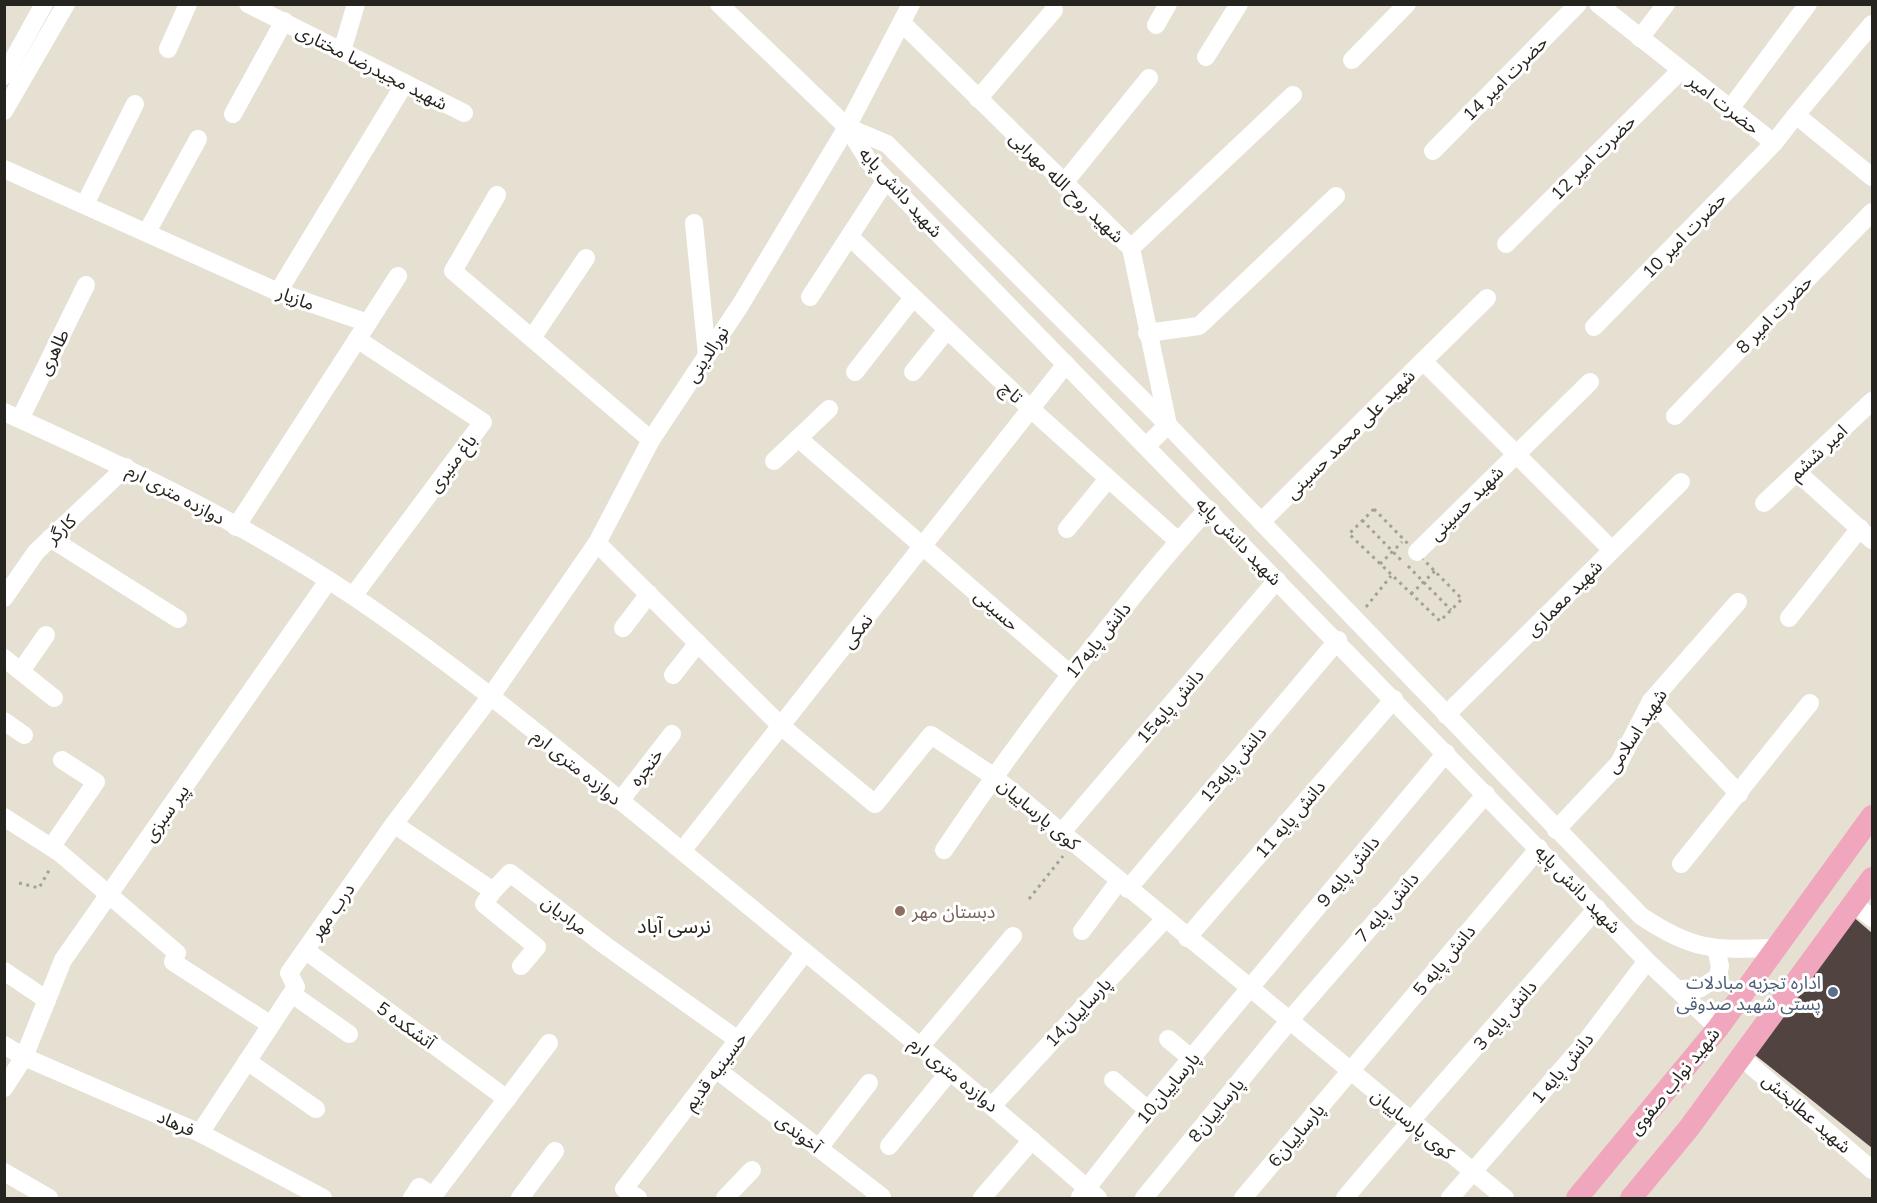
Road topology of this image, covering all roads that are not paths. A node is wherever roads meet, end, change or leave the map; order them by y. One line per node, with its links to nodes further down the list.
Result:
1 (44, 4): 26 (street)
2 (66, 4): 33 (street)
3 (188, 4): 21 (street)
4 (248, 4): 16 (street, شهید مجیدرضا مختاری)
5 (356, 4): 22 (street)
6 (719, 4): 37 (street)
7 (911, 4): 17 (street, نورالدینی)
8 (1168, 4): 19 (street)
9 (1239, 4): 23 (street)
10 (1407, 4): 24 (street)
11 (1578, 4): 40 (street, حضرت امیر 14)
12 (1598, 4): 20 (street, حضرت امیر)
13 (1666, 4): 20 (street)
14 (1808, 4): 32 (street)
15 (1054, 10): 30 (street)
16 (284, 21): 22 (street, شهید مجیدرضا مختاری); 35 (street)
17 (902, 23): 30 (street, شهید روح الله مهرابی); 37 (street, نورالدینی)
18 (1872, 24): 36 (street, حضرت امیر)
19 (1156, 25)
20 (1640, 38): 25 (street, حضرت امیر)
21 (168, 49)
22 (342, 51): 28 (street, شهید مجیدرضا مختاری)
23 (1206, 57)
24 (1352, 60)
25 (1681, 70): 32 (street, حضرت امیر); 52 (street, حضرت امیر 12)
26 (4, 76)
27 (1149, 78): 44 (street)
28 (405, 83): 34 (street, شهید مجیدرضا مختاری); 57 (street)
29 (1293, 95): 53 (street)
30 (978, 99): 44 (street, شهید روح الله مهرابی)
31 (135, 104): 47 (street)
32 (1730, 109): 39 (street, حضرت امیر)
33 (4, 111)
34 (464, 113)
35 (233, 114)
36 (1796, 116): 39 (street, حضرت امیر); 42 (street)
37 (847, 127): 43 (street, شهید دانش پایه); 67 (street, نورالدینی); 78 (street, شهید دانش پایه)
38 (198, 139): 50 (street)
39 (1774, 143): 62 (street, حضرت امیر 10)
40 (1433, 151)
41 (4, 169): 47 (street, مازیار)
42 (1872, 177)
43 (886, 180): 51 (street); 69 (street, شهید دانش پایه)
44 (1064, 183): 53 (street, شهید روح الله مهرابی)
45 (497, 195): 65 (street)
46 (1336, 196): 64 (street)
47 (85, 204): 50 (street, مازیار)
48 (1872, 212): 77 (street, حضرت امیر 8)
49 (694, 223): 67 (street)
50 (147, 232): 57 (street, مازیار)
51 (851, 238): 58 (street); 60 (street, تاچ)
52 (1506, 244)
53 (1131, 248): 64 (street, شهید روح الله مهرابی)
54 (586, 258): 65 (street)
55 (398, 276): 61 (street)
56 (86, 285): 76 (street, طاهری)
57 (278, 292): 61 (street, مازیار)
58 (810, 297)
59 (1487, 298): 68 (street)
60 (912, 299): 63 (street, تاچ); 70 (street)
61 (368, 323): 66 (street)
62 (1594, 327)
63 (946, 331): 71 (street); 75 (street, تاچ)
64 (1147, 333): 78 (street, شهید روح الله مهرابی)
65 (532, 338): 80 (street)
66 (357, 339): 91 (street); 104 (street, باغ منیری)
67 (707, 355): 80 (street, نورالدینی)
68 (1423, 361): 82 (street, شهید علی محمد حسینی); 90 (street, شهید علی محمد حسینی)
69 (1066, 364): 75 (street, نمکی); 81 (street, شهید دانش پایه)
70 (855, 372)
71 (913, 372)
72 (1590, 382): 82 (street, شهید حسینی)
73 (1872, 401): 85 (street, امیر ششم)
74 (829, 409): 79 (street)
75 (1032, 410): 86 (street, تاچ); 97 (street, نمکی)
76 (12, 415): 84 (street, دوازده متری ارم)
77 (1675, 416)
78 (1167, 425): 81 (street); 90 (street, شهید دانش پایه)
79 (798, 438): 83 (street); 97 (street, حسینی)
80 (651, 440): 96 (street, نورالدینی)
81 (1146, 446): 89 (street, شهید دانش پایه)
82 (1516, 454): 98 (street, شهید حسینی); 99 (street, شهید علی محمد حسینی)
83 (774, 461)
84 (126, 466): 91 (street, دوازده متری ارم); 94 (street, کارگر)
85 (1797, 472): 88 (street, امیر ششم); 93 (street)
86 (1108, 479): 92 (street); 95 (street, تاچ)
87 (1682, 482): 99 (street, شهید معماری)
88 (1764, 502)
89 (1208, 509): 95 (street, دانش پایه17); 101 (street, شهید دانش پایه)
90 (1261, 522): 122 (street, شهید دانش پایه)
91 (236, 527): 102 (street, دوازده متری ارم)
92 (1067, 529)
93 (1866, 534): 107 (street)
94 (50, 538): 100 (street, کارگر); 108 (street)
95 (1178, 541): 115 (street, دانش پایه17)
96 (597, 543): 103 (street, کوی پارساییان); 117 (street, نورالدینی)
97 (924, 546): 115 (street, حسینی); 124 (street, نمکی)
98 (1411, 546)
99 (1612, 550): 122 (street, شهید معماری)
100 (11, 573): 105 (street, کارگر)
101 (1277, 580): 111 (street, شهید دانش پایه); 137 (street, دانش پایه15)
102 (328, 581): 104 (street, دوازده متری ارم); 146 (street, پیر سبزی)
103 (649, 594): 109 (street); 112 (street, کوی پارساییان)
104 (353, 596): 117 (street, دوازده متری ارم)
105 (4, 598)
106 (1738, 602): 120 (street, شهید اسلامی)
107 (1789, 618)
108 (178, 619)
109 (623, 628)
110 (46, 634): 114 (street)
111 (1338, 640): 119 (street, شهید دانش پایه); 144 (street, دانش پایه13)
112 (698, 643): 116 (street); 124 (street, کوی پارساییان)
113 (4, 658): 114 (street)
114 (21, 671): 118 (street)
115 (1070, 674): 129 (street, دانش پایه17)
116 (673, 675)
117 (490, 696): 132 (street, دوازده متری ارم); 135 (street, درب مهر)
118 (54, 698)
119 (1394, 699): 127 (street, شهید دانش پایه); 153 (street, دانش پایه 11)
120 (1651, 701): 131 (street); 136 (street, شهید اسلامی)
121 (1810, 703): 131 (street)
122 (1446, 715): 136 (street, شهید دانش پایه)
123 (4, 721): 126 (street)
124 (781, 726): 129 (street, کوی پارساییان); 141 (street, نمکی)
125 (672, 734): 132 (street, خنجره)
126 (24, 735)
127 (1446, 753): 130 (street, شهید دانش پایه); 161 (street, دانش پایه 9)
128 (62, 760): 139 (street)
129 (993, 776): 137 (street, کوی پارساییان); 140 (street, دانش پایه17)
130 (1486, 794): 138 (street, شهید دانش پایه); 165 (street, دانش پایه 7)
131 (1739, 794): 142 (street)
132 (620, 801): 141 (street, دوازده متری ارم)
133 (1872, 816): 155 (main road, شهید نواب صفوی)
134 (4, 817): 139 (street)
135 (394, 824): 145 (street); 156 (street, درب مهر)
136 (1556, 830): 154 (street, شهید دانش پایه)
137 (1068, 838): 144 (street, کوی پارساییان)
138 (1539, 848): 148 (street, شهید دانش پایه); 180 (street, دانش پایه 5)
139 (56, 849): 146 (street)
140 (944, 850)
141 (682, 851): 157 (street, دوازده متری ارم)
142 (1681, 864)
143 (1872, 878): 147 (main road, شهید نواب صفوی)
144 (1123, 885): 150 (street, کوی پارساییان); 151 (street, دانش پایه13)
145 (493, 891): 159 (street); 170 (street, مرادیان)
146 (109, 895): 164 (street, پیر سبزی); 166 (street)
147 (1854, 904): 149 (street); 175 (main road, شهید نواب صفوی)
148 (1598, 908): 158 (street, شهید دانش پایه); 188 (street, دانش پایه 3)
149 (1872, 918)
150 (1164, 920): 153 (street, کوی پارساییان); 185 (street, پارساییان14)
151 (1082, 931)
152 (1013, 936): 173 (street)
153 (1187, 938): 161 (street, کوی پارساییان)
154 (1716, 948): 155 (street, شهید دانش پایه); 162 (street)
155 (1775, 948): 167 (main road, شهید نواب صفوی)
156 (305, 950): 163 (street, درب مهر); 184 (street, آتشکده 5)
157 (805, 952): 170 (street, حسینیه قدیم); 173 (street, دوازده متری ارم)
158 (1647, 961): 162 (street, شهید دانش پایه); 197 (street, دانش پایه 1)
159 (521, 966)
160 (4, 971): 164 (street)
161 (1250, 989): 165 (street, کوی پارساییان); 176 (street, پارساییان10)
162 (1677, 989): 167 (street, شهید دانش پایه)
163 (292, 994): 166 (street); 168 (street)
164 (47, 1000): 174 (street, پیر سبزی)
165 (1289, 1021): 180 (street, کوی پارساییان); 207 (street, پارساییان8)
166 (271, 1025): 177 (street)
167 (1718, 1028): 212 (main road, شهید نواب صفوی)
168 (349, 1034)
169 (1168, 1039): 176 (street)
170 (738, 1040): 178 (street, حسینیه قدیم)
171 (549, 1043): 184 (street)
172 (4, 1045): 174 (street, فرهاد)
173 (921, 1047): 179 (street, دوازده متری ارم)
174 (24, 1056): 183 (street, پیر سبزی); 189 (street, فرهاد)
175 (1742, 1056): 195 (street, شهید عطابخش); 213 (main road, شهید نواب صفوی)
176 (1192, 1059): 187 (street, پارساییان10)
177 (247, 1061): 186 (street); 189 (street)
178 (717, 1069): 192 (street, آخوندی); 198 (street, حسینیه قدیم)
179 (950, 1071): 185 (street, دوازده متری ارم); 191 (street)
180 (1348, 1072): 188 (street, کوی پارساییان); 208 (street, پارساییان6)
181 (1113, 1080): 187 (street)
182 (869, 1083): 192 (street)
183 (4, 1088)
184 (507, 1100): 203 (street)
185 (993, 1105): 190 (street, دوازده متری ارم)
186 (316, 1109)
187 (1148, 1110): 199 (street, پارساییان10)
188 (1409, 1121): 197 (street, کوی پارساییان); 209 (street, دانش پایه 3)
189 (200, 1133): 202 (street, فرهاد)
190 (1032, 1140): 199 (street, دوازده متری ارم); 206 (street)
191 (889, 1146)
192 (819, 1148): 200 (street, آخوندی)
193 (555, 1151): 204 (street)
194 (752, 1170): 205 (street)
195 (1872, 1170)
196 (4, 1172): 201 (street)
197 (1473, 1172): 210 (street, دانش پایه 1); 211 (street, کوی پارساییان)
198 (631, 1194)
199 (1088, 1195)
200 (882, 1197)
201 (49, 1198)
202 (323, 1198)
203 (412, 1198)
204 (520, 1198)
205 (725, 1198)
206 (982, 1198)
207 (1144, 1198)
208 (1243, 1198)
209 (1345, 1198)
210 (1450, 1198)
211 (1504, 1198)
212 (1577, 1198)
213 (1630, 1198)

